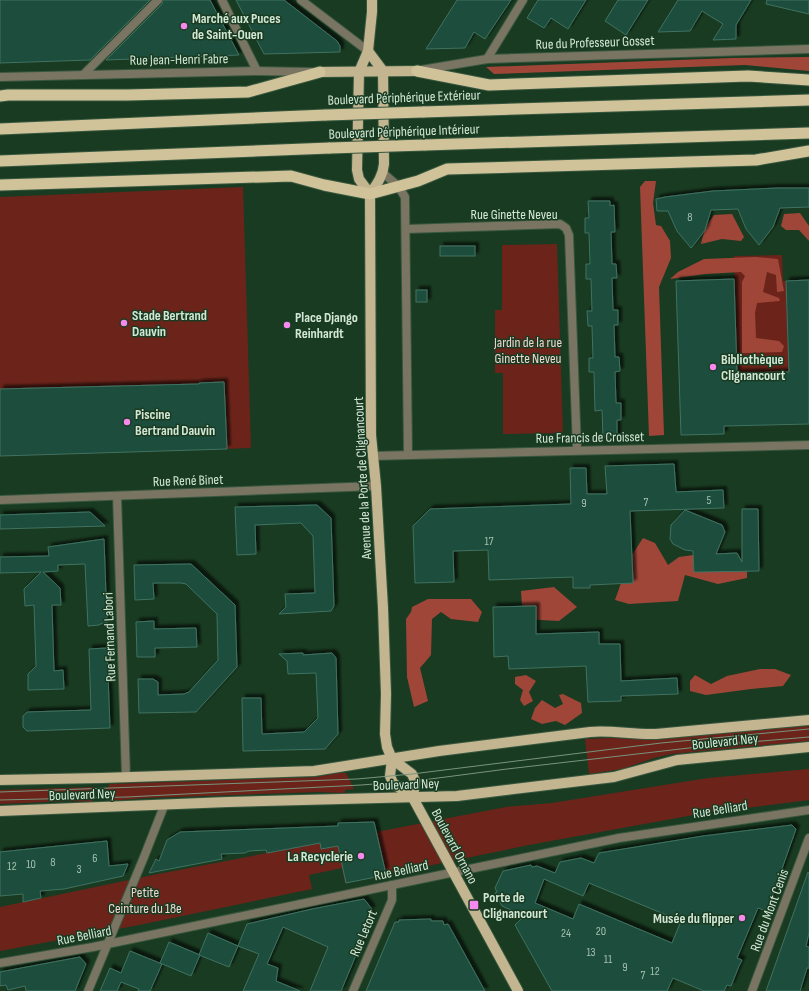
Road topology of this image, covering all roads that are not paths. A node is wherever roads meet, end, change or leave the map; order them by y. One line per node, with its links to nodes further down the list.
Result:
1 (158, 0): 14 (street)
2 (222, 0): 9 (street)
3 (301, 0): 7 (street)
4 (372, 0): 7 (main road)
5 (523, 0): 8 (street)
6 (809, 50): 8 (street, Rue du Professeur Gosset)
7 (368, 51): 10 (main road); 13 (main road)
8 (487, 59): 11 (street, Rue du Professeur Gosset)
9 (257, 71): 12 (street, Rue Jean-Henri Fabre); 14 (street, Rue Jean-Henri Fabre)
10 (382, 71): 11 (main road, Rue du Professeur Gosset); 13 (main road, Rue du Professeur Gosset); 23 (main road)
11 (417, 71): 16 (highway)
12 (320, 72): 13 (main road, Rue Jean-Henri Fabre); 17 (highway)
13 (359, 72): 26 (main road)
14 (83, 75): 15 (street, Rue Jean-Henri Fabre)
15 (0, 77)
16 (809, 80)
17 (0, 96)
18 (809, 100): 19 (highway, Boulevard Périphérique Extérieur, bridge)
19 (0, 129)
20 (809, 133): 22 (highway, Boulevard Périphérique Intérieur, bridge)
21 (809, 151): 25 (highway)
22 (0, 161)
23 (383, 174): 25 (street); 26 (main road)
24 (0, 186): 26 (highway)
25 (398, 186): 26 (highway); 27 (street)
26 (370, 194): 30 (main road, Avenue de la Porte de Clignancourt)
27 (406, 230): 29 (street, Rue Ginette Neveu); 31 (street)
28 (809, 445): 29 (street, Rue Francis de Croisset)
29 (577, 450): 31 (street, Rue Francis de Croisset)
30 (372, 456): 31 (street, Rue Francis de Croisset); 32 (main road, Avenue de la Porte de Clignancourt)
31 (408, 456)
32 (376, 486): 33 (street, Rue René Binet); 37 (main road, Avenue de la Porte de Clignancourt)
33 (117, 496): 34 (street, Rue René Binet); 38 (street, Rue Fernand Labori)
34 (0, 500)
35 (809, 720): 37 (main road, Boulevard Ney)
36 (809, 747): 40 (main road, Boulevard Ney)
37 (392, 759): 38 (main road, Boulevard Ney); 40 (main road); 40 (main road, Boulevard Ornano)
38 (126, 777): 39 (main road, Boulevard Ney)
39 (0, 780)
40 (413, 798): 41 (main road, Boulevard Ney); 45 (main road, Boulevard Ornano)
41 (164, 806): 43 (main road, Boulevard Ney); 47 (street)
42 (809, 810): 45 (street, Rue Belliard)
43 (0, 811)
44 (809, 838): 52 (street, Rue du Mont Cenis)
45 (453, 872): 46 (street, Rue Belliard); 51 (main road, Boulevard Ornano)
46 (392, 885): 47 (street, Rue Belliard); 50 (street, Rue Letort)
47 (108, 943): 48 (street, Rue Belliard); 49 (street)
48 (0, 963)
49 (88, 991)
50 (353, 991)
51 (518, 991)
52 (752, 991)

